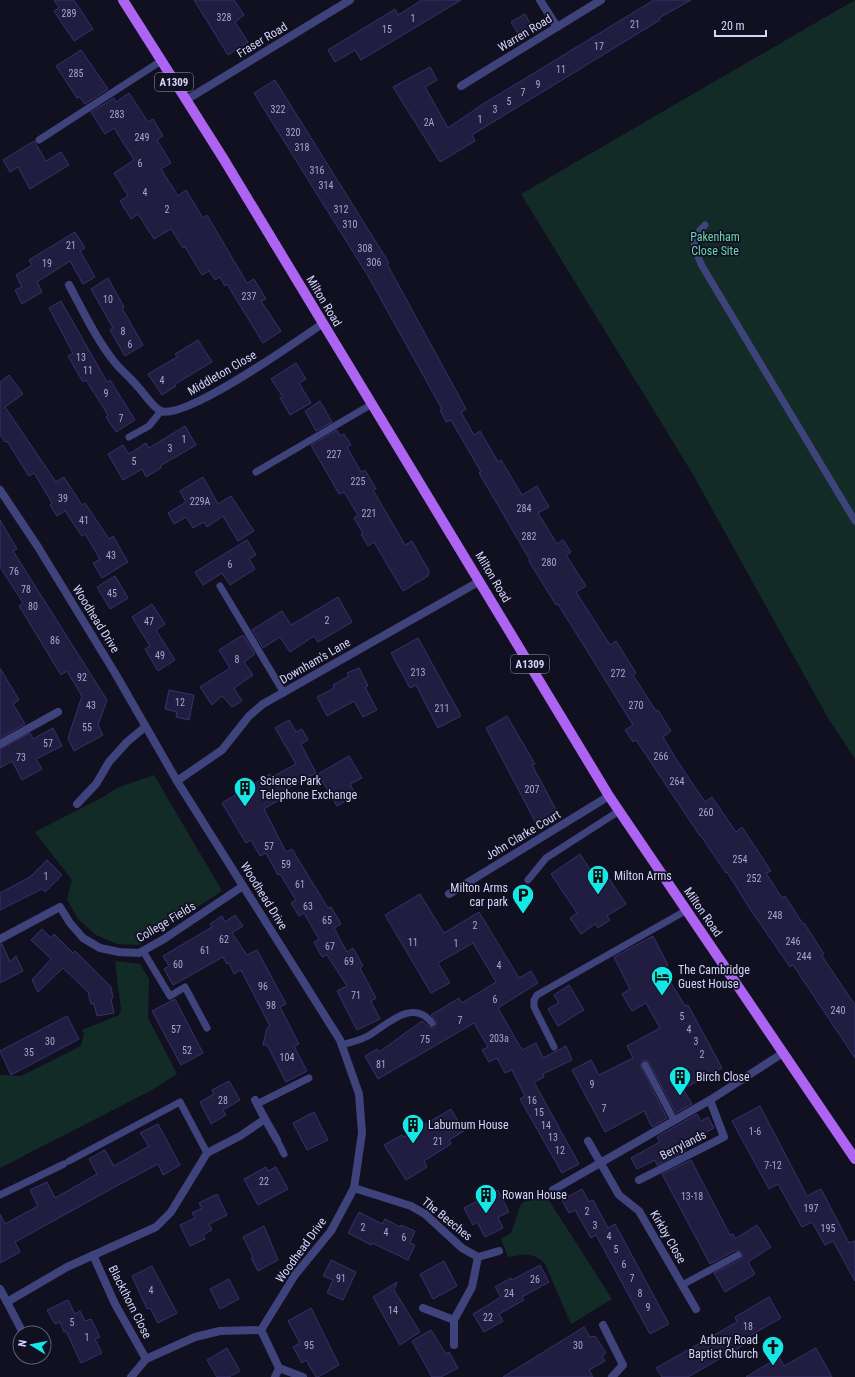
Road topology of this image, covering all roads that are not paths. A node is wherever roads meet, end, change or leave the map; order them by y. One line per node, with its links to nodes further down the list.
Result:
1 (123, 0): 6 (main road, Milton Road / A1309)
2 (350, 0): 8 (street, Fraser Road)
3 (540, 0): 5 (street)
4 (601, 0): 5 (street, Warren Road)
5 (557, 27): 7 (street, Warren Road)
6 (161, 61): 8 (main road, Milton Road / A1309); 9 (lane)
7 (461, 86)
8 (186, 100): 12 (main road, Milton Road / A1309)
9 (39, 140)
10 (705, 225): 18 (lane)
11 (69, 285): 14 (street)
12 (322, 324): 13 (main road, Milton Road / A1309); 14 (street, Middleton Close)
13 (372, 404): 16 (lane); 19 (main road, Milton Road / A1309)
14 (161, 411): 15 (lane)
15 (129, 437)
16 (256, 472)
17 (0, 490): 23 (street, Woodhead Drive)
18 (855, 521)
19 (480, 582): 21 (street, Downham's Lane); 26 (main road, Milton Road / A1309)
20 (220, 586): 21 (lane)
21 (284, 693): 25 (street, Downham's Lane)
22 (58, 712): 24 (street)
23 (145, 727): 25 (street, Woodhead Drive); 27 (street)
24 (0, 744)
25 (177, 781): 30 (street, Woodhead Drive)
26 (609, 796): 28 (main road, Milton Road / A1309); 31 (street, John Clarke Court)
27 (77, 804)
28 (619, 811): 29 (lane); 32 (main road, Milton Road / A1309)
29 (528, 880)
30 (243, 886): 34 (street, College Fields); 37 (street, Woodhead Drive)
31 (449, 894)
32 (687, 910): 38 (lane); 39 (main road, Milton Road / A1309)
33 (0, 939): 34 (street, College Fields)
34 (143, 950): 36 (lane)
35 (432, 1023): 37 (lane)
36 (207, 1028)
37 (342, 1045): 53 (street, Woodhead Drive)
38 (554, 1046)
39 (783, 1053): 42 (street); 50 (main road, Milton Road / A1309)
40 (645, 1065): 45 (lane)
41 (309, 1078): 43 (lane)
42 (710, 1100): 45 (street); 52 (street, Berrylands)
43 (256, 1102): 44 (street)
44 (265, 1119): 46 (street); 48 (street)
45 (674, 1120): 51 (street)
46 (277, 1140): 49 (lane)
47 (588, 1141): 51 (street)
48 (207, 1153): 55 (lane); 57 (street, Blackthorn Close)
49 (284, 1154)
50 (855, 1158)
51 (599, 1162): 54 (street); 60 (street, Kirkby Close)
52 (639, 1180)
53 (354, 1188): 59 (street, The Beeches); 68 (street, Woodhead Drive)
54 (553, 1190)
55 (0, 1195)
56 (499, 1251): 59 (street)
57 (93, 1255): 62 (street, Blackthorn Close); 70 (street, Blackthorn Close)
58 (738, 1255): 60 (lane)
59 (478, 1257): 65 (street)
60 (682, 1285): 64 (street, Kirkby Close)
61 (0, 1289): 62 (street)
62 (7, 1302): 66 (street)
63 (424, 1308): 65 (street)
64 (696, 1309)
65 (454, 1320): 69 (street)
66 (19, 1325)
67 (603, 1325): 75 (street)
68 (261, 1330): 70 (street); 71 (street)
69 (454, 1345)
70 (146, 1359): 72 (street)
71 (279, 1368): 73 (street); 74 (street)
72 (131, 1377)
73 (275, 1377)
74 (303, 1377)
75 (612, 1377)

